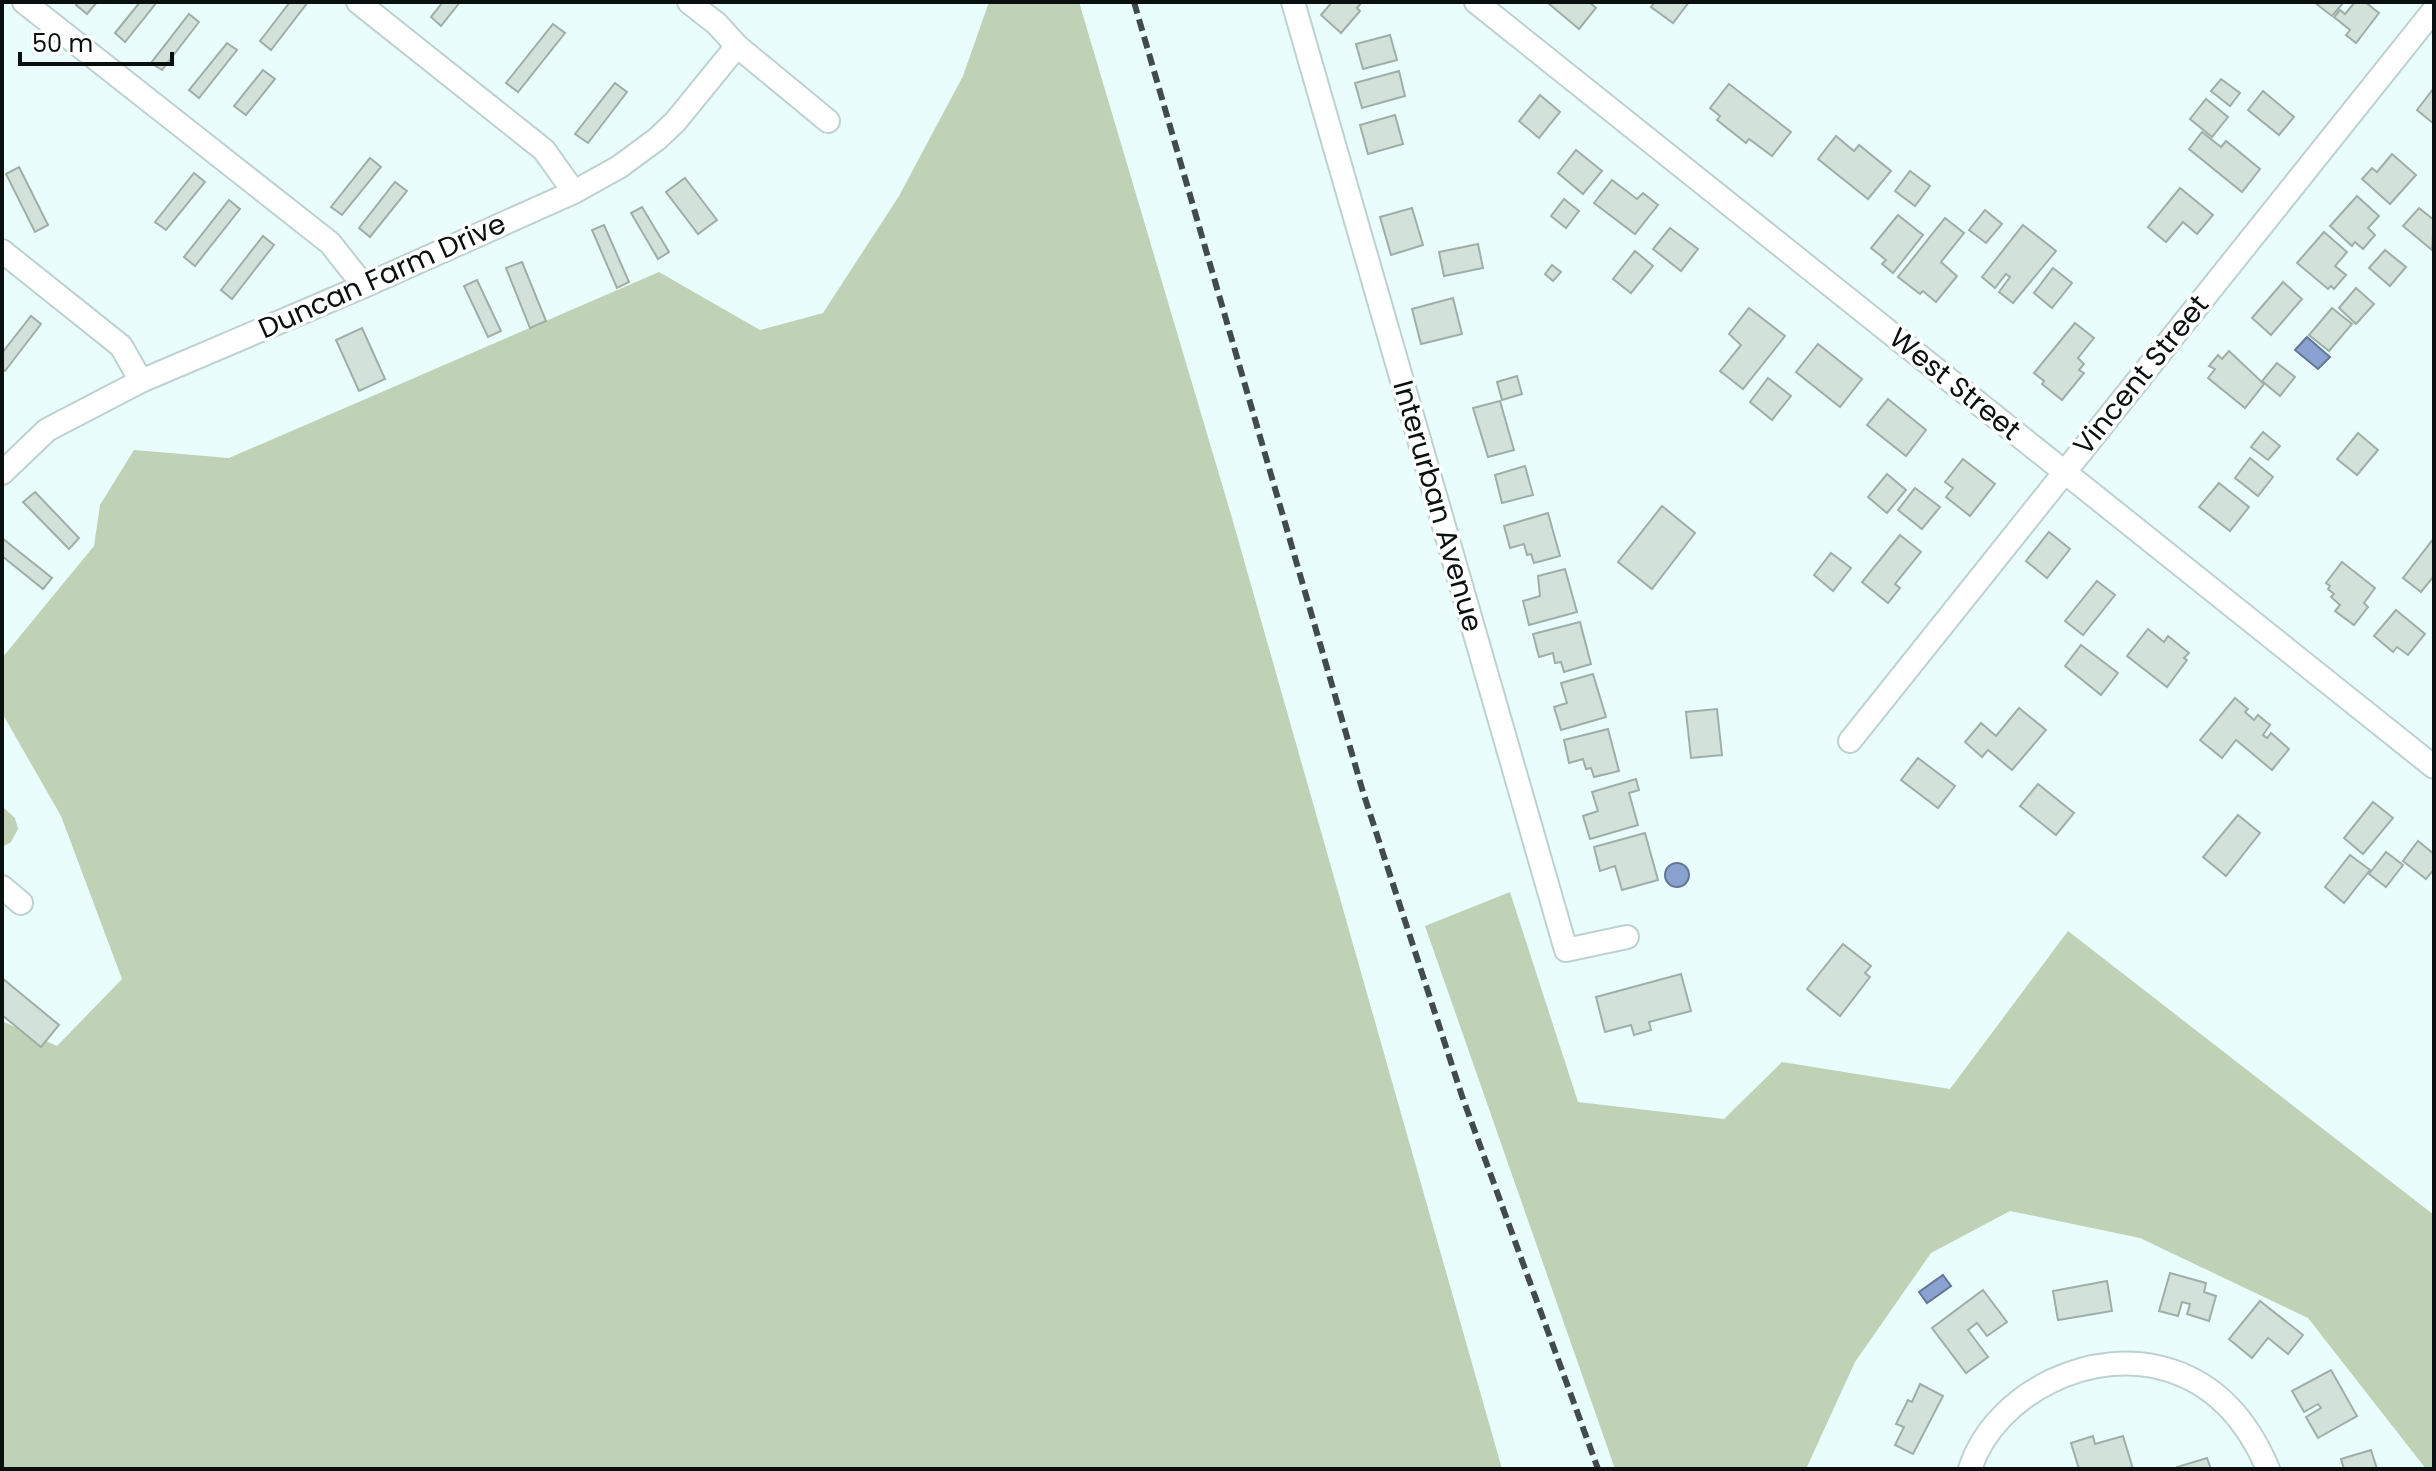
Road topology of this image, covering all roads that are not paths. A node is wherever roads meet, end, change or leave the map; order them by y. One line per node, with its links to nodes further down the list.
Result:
1 (24, 2): 11 (street)
2 (358, 2): 9 (street)
3 (689, 2): 7 (street)
4 (1293, 2): 19 (street, Interurban Avenue)
5 (1476, 2): 13 (street, West Street)
6 (2429, 8): 13 (street, Vincent Street)
7 (737, 46): 8 (street); 9 (street, Duncan Farm Drive)
8 (828, 121)
9 (574, 192): 11 (street, Duncan Farm Drive)
10 (2, 251): 12 (street)
11 (364, 286): 12 (street, Duncan Farm Drive)
12 (141, 381): 14 (street, Duncan Farm Drive)
13 (2064, 471): 15 (street, Vincent Street); 16 (street, West Street)
14 (2, 473)
15 (1850, 741)
16 (2434, 767)
17 (2, 887): 18 (street)
18 (21, 903)
19 (1627, 937)
20 (1970, 1469): 21 (street)
21 (2268, 1469)

